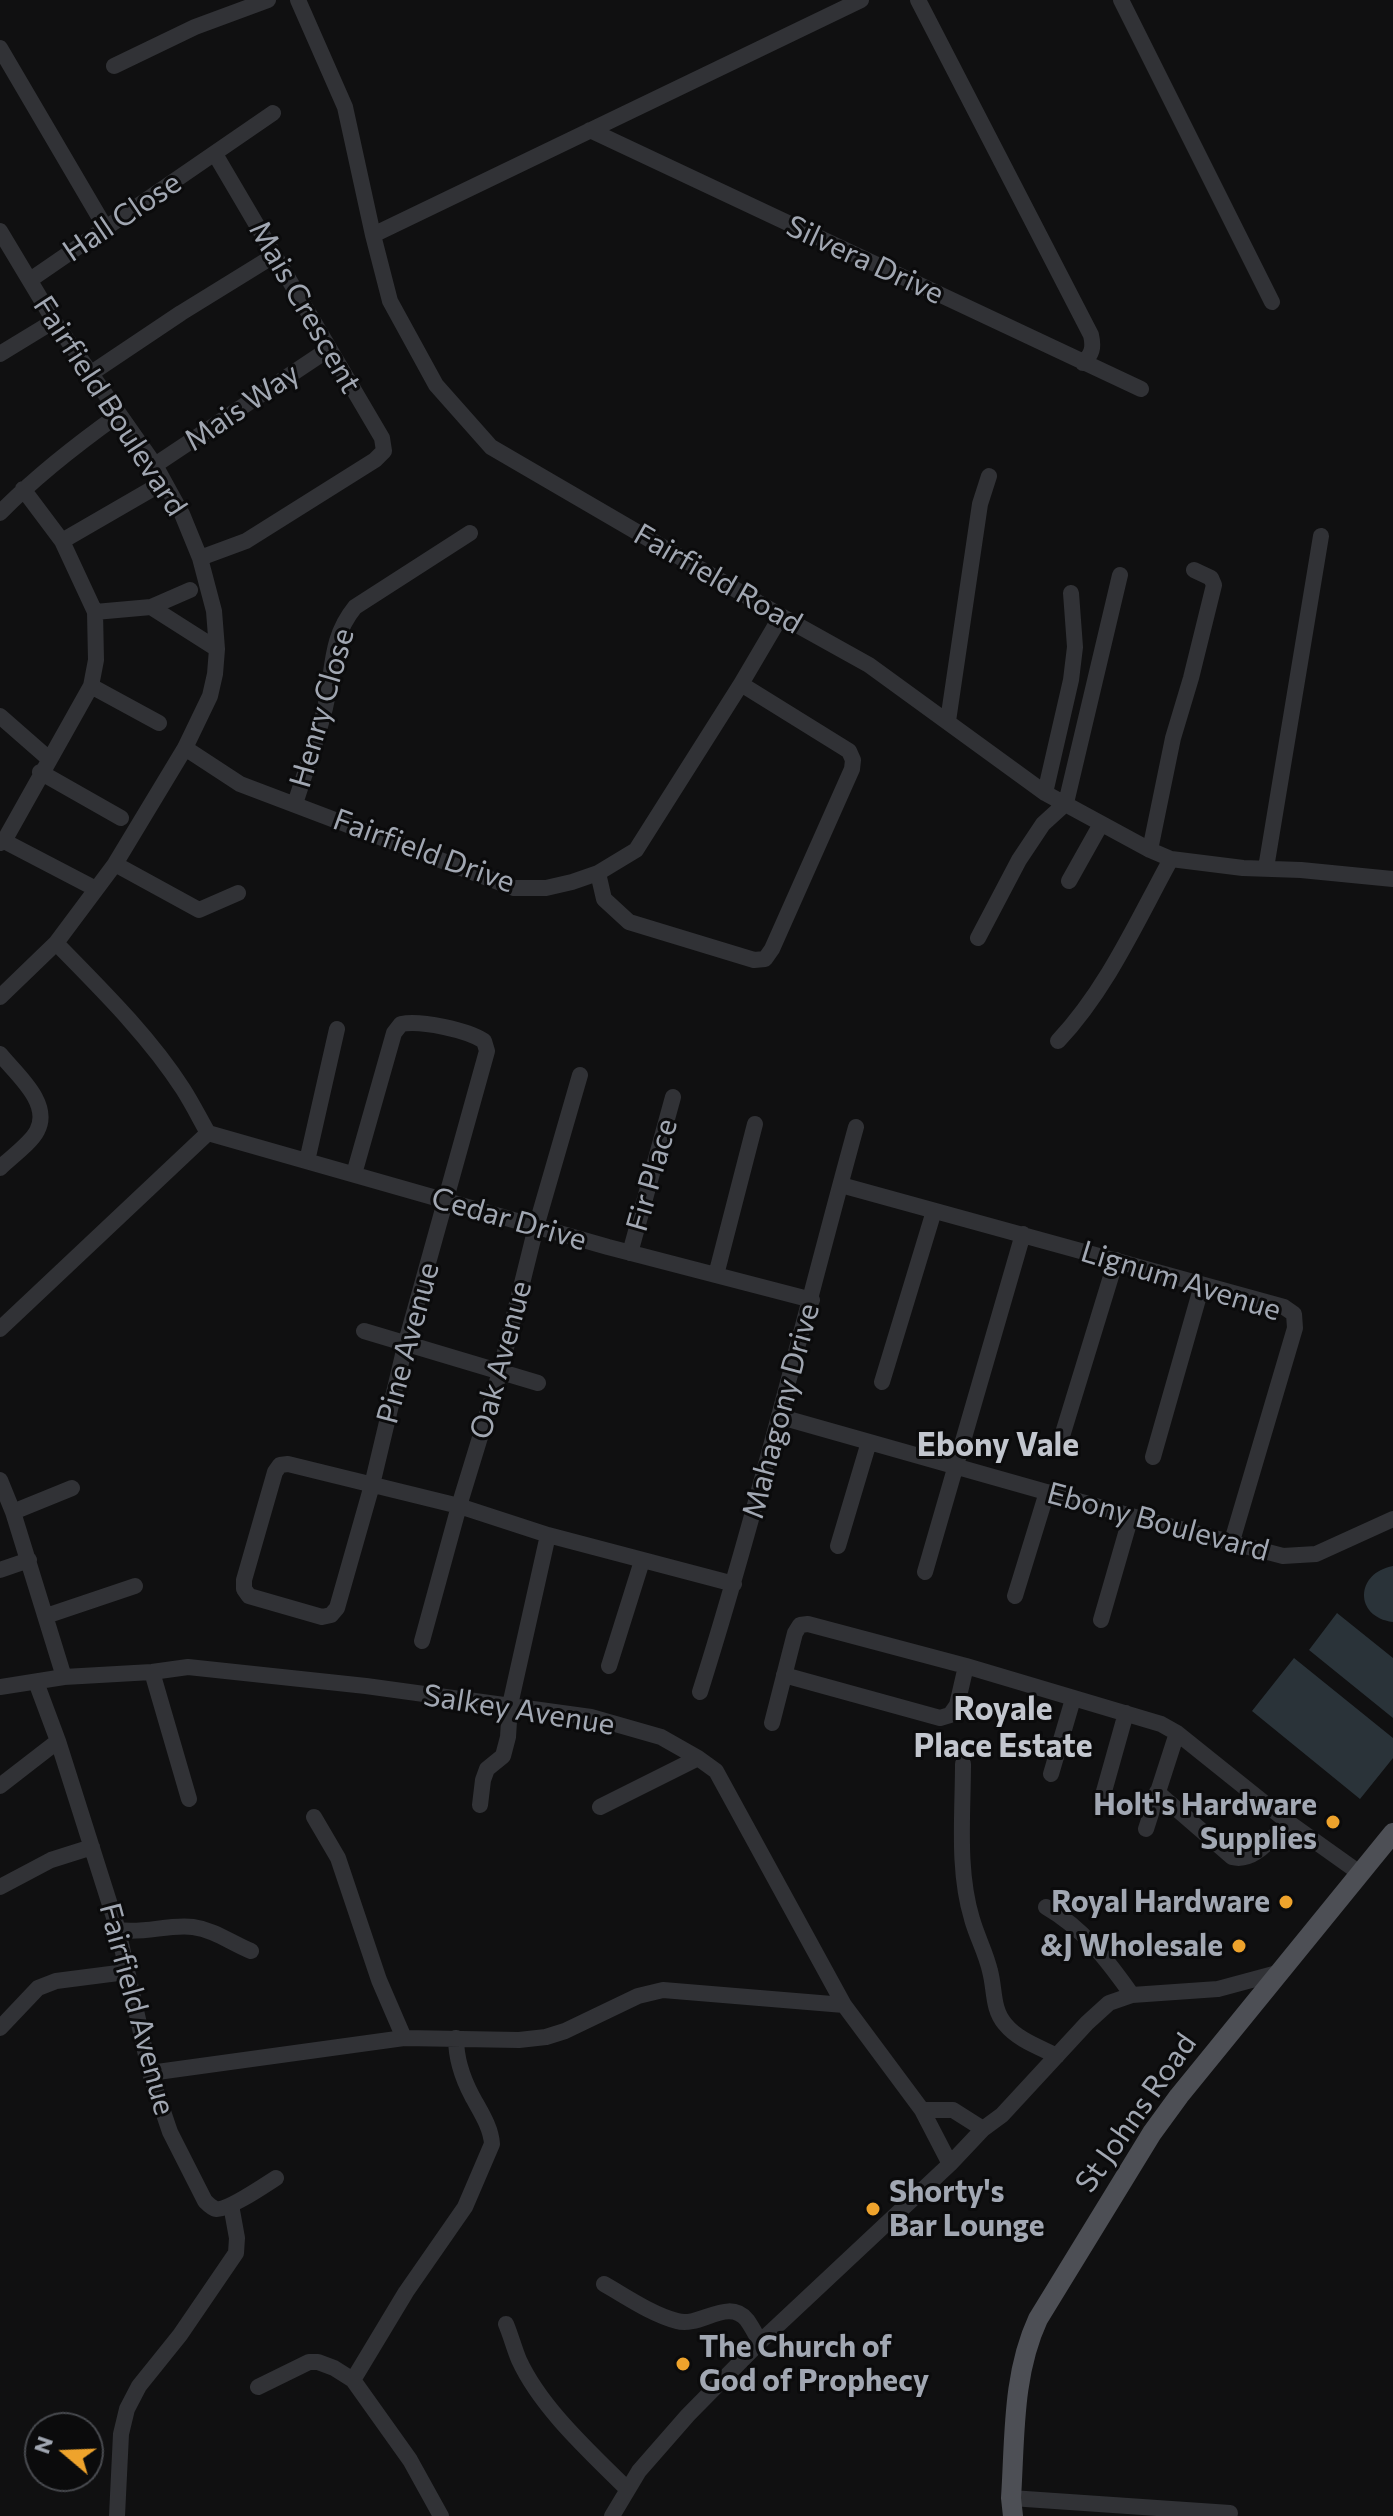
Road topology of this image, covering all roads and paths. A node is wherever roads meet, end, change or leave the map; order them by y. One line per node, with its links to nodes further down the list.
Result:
1 (268, 0): 7 (street)
2 (298, 0): 13 (street, Fairfield Road)
3 (861, 0): 9 (street)
4 (918, 0): 20 (street)
5 (1121, 0): 16 (street)
6 (0, 48): 11 (street)
7 (114, 66)
8 (273, 113): 10 (street, Hall Close)
9 (590, 130): 13 (street); 20 (street, Silvera Drive)
10 (215, 154): 11 (street, Hall Close); 14 (street, Mais Crescent)
11 (105, 227): 15 (street, Hall Close)
12 (0, 231): 15 (street, Fairfield Boulevard)
13 (373, 235): 39 (street, Fairfield Road)
14 (275, 255): 18 (street, Mais Crescent); 21 (street)
15 (30, 280): 17 (street, Fairfield Boulevard)
16 (1272, 302)
17 (54, 321): 19 (street); 21 (street, Fairfield Boulevard)
18 (329, 349): 24 (street, Mais Way); 32 (street, Mais Crescent)
19 (0, 354)
20 (1083, 363): 22 (street, Silvera Drive)
21 (90, 374): 23 (street, Fairfield Boulevard)
22 (1141, 389)
23 (118, 415): 24 (street, Fairfield Boulevard); 27 (street)
24 (155, 465): 26 (street, Fairfield Boulevard)
25 (989, 476): 44 (street)
26 (164, 482): 31 (street); 32 (street, Fairfield Boulevard)
27 (23, 489): 28 (street); 31 (street)
28 (0, 513)
29 (470, 533): 50 (street, Henry Close)
30 (1321, 536): 57 (street)
31 (62, 541): 38 (street)
32 (200, 558): 40 (street, Fairfield Boulevard)
33 (1194, 570): 54 (street)
34 (1120, 575): 49 (street)
35 (190, 590): 37 (street)
36 (1071, 593): 48 (street)
37 (151, 607): 38 (street); 40 (street)
38 (95, 612): 42 (street)
39 (781, 616): 41 (street, Fairfield Drive); 44 (street, Fairfield Road)
40 (217, 649): 46 (street, Fairfield Boulevard)
41 (741, 684): 58 (street, Fairfield Drive); 58 (street)
42 (91, 686): 45 (street); 47 (street)
43 (0, 716): 47 (street)
44 (948, 721): 48 (street, Fairfield Road)
45 (159, 723)
46 (185, 748): 50 (street, Fairfield Drive); 56 (street, Fairfield Boulevard)
47 (44, 766): 51 (street); 53 (street)
48 (1045, 793): 49 (street, Fairfield Road)
49 (1066, 803): 52 (street, Fairfield Road); 63 (street)
50 (295, 804): 58 (street, Fairfield Drive)
51 (121, 818)
52 (1101, 824): 54 (street, Fairfield Road); 60 (street)
53 (2, 842): 61 (street)
54 (1150, 850): 55 (street, Fairfield Road)
55 (1171, 859): 57 (street, Fairfield Road); 67 (street)
56 (115, 864): 61 (street, Fairfield Boulevard); 62 (street)
57 (1266, 868): 59 (street, Fairfield Road)
58 (598, 873)
59 (1393, 879)
60 (1069, 881)
61 (96, 889): 64 (street, Fairfield Boulevard)
62 (238, 893)
63 (978, 938)
64 (56, 943): 65 (street, Fairfield Boulevard); 73 (street)
65 (0, 997)
66 (337, 1029): 74 (street)
67 (1058, 1041)
68 (0, 1054): 75 (street)
69 (580, 1075): 80 (street, Oak Avenue)
70 (673, 1097): 82 (street, Fir Place)
71 (755, 1124): 84 (street)
72 (856, 1127): 77 (street, Mahagony Drive)
73 (208, 1133): 74 (street, Cedar Drive); 87 (street)
74 (307, 1161): 76 (street, Cedar Drive)
75 (0, 1168)
76 (354, 1174): 78 (street, Cedar Drive); 78 (street, Pine Avenue)
77 (841, 1185): 79 (street, Lignum Avenue); 86 (street, Mahagony Drive)
78 (446, 1201): 80 (street, Cedar Drive); 89 (street, Pine Avenue)
79 (934, 1211): 81 (street, Lignum Avenue); 91 (street)
80 (536, 1227): 82 (street, Cedar Drive); 90 (street, Oak Avenue)
81 (1023, 1234): 83 (street, Lignum Avenue); 97 (street)
82 (630, 1253): 84 (street, Cedar Drive)
83 (1116, 1260): 85 (street, Lignum Avenue); 94 (street)
84 (716, 1275): 86 (street, Cedar Drive)
85 (1202, 1285): 96 (street); 107 (street, Lignum Avenue)
86 (812, 1300): 93 (street, Mahagony Drive)
87 (0, 1329)
88 (364, 1331): 89 (street)
89 (406, 1342): 90 (street); 99 (street, Pine Avenue)
90 (500, 1372): 92 (street); 102 (street, Oak Avenue)
91 (882, 1382)
92 (538, 1383)
93 (781, 1417): 95 (street, Ebony Boulevard); 113 (street, Mahagony Drive)
94 (1063, 1433)
95 (869, 1442): 97 (street, Ebony Boulevard); 108 (street)
96 (1153, 1457)
97 (956, 1466): 101 (street, Ebony Boulevard); 112 (street)
98 (0, 1480): 103 (street)
99 (372, 1485): 99 (street, Pine Avenue); 102 (street)
100 (72, 1488): 103 (street)
101 (1047, 1492): 104 (street, Ebony Boulevard); 115 (street)
102 (459, 1506): 106 (street); 118 (street, Oak Avenue)
103 (13, 1512): 109 (street)
104 (1131, 1516): 107 (street, Ebony Boulevard); 117 (street)
105 (1393, 1519): 107 (street, Ebony Boulevard)
106 (548, 1535): 110 (street); 128 (street)
107 (1232, 1541)
108 (838, 1546)
109 (29, 1560): 111 (street); 116 (street)
110 (642, 1561): 113 (street); 119 (street)
111 (0, 1570)
112 (925, 1572)
113 (734, 1584): 126 (street, Mahagony Drive)
114 (135, 1586): 116 (street)
115 (1015, 1596)
116 (46, 1616): 123 (street)
117 (1101, 1620)
118 (422, 1641)
119 (609, 1666)
120 (966, 1666): 122 (street); 122 (street); 127 (street)
121 (152, 1672): 123 (street, Salkey Avenue); 128 (street, Salkey Avenue); 138 (street)
122 (784, 1675): 130 (street)
123 (64, 1677): 124 (street, Salkey Avenue)
124 (36, 1682): 125 (street, Salkey Avenue); 132 (street, Fairfield Avenue)
125 (0, 1687)
126 (700, 1692)
127 (1073, 1699): 129 (street); 135 (street)
128 (510, 1705): 133 (street, Salkey Avenue); 140 (street)
129 (1126, 1713): 131 (street); 139 (street)
130 (772, 1723)
131 (1177, 1733): 137 (street); 143 (street)
132 (58, 1741): 136 (street); 146 (street, Fairfield Avenue)
133 (698, 1758): 141 (street); 155 (street, Salkey Avenue)
134 (963, 1764): 159 (street)
135 (1051, 1774)
136 (0, 1786)
137 (1157, 1792): 143 (street); 144 (street)
138 (189, 1799)
139 (1101, 1802)
140 (480, 1805)
141 (600, 1807)
142 (314, 1817): 157 (street)
143 (1288, 1822): 147 (street)
144 (1146, 1829)
145 (1393, 1833): 147 (main road, St Johns Road)
146 (92, 1847): 148 (street); 150 (street, Fairfield Avenue)
147 (1361, 1874): 153 (main road, St Johns Road)
148 (0, 1887)
149 (1046, 1907): 154 (street)
150 (118, 1930): 151 (street); 152 (street, Fairfield Avenue)
151 (251, 1951)
152 (126, 1972): 156 (street); 160 (street, Fairfield Avenue)
153 (1282, 1972): 154 (street); 174 (main road, St Johns Road)
154 (1132, 1995): 159 (street)
155 (844, 2005): 158 (street); 161 (street, Salkey Avenue)
156 (0, 2028)
157 (404, 2038): 158 (street); 160 (street)
158 (456, 2038): 171 (street)
159 (1057, 2056): 163 (street)
160 (150, 2073): 167 (street, Fairfield Avenue)
161 (922, 2110): 162 (street); 165 (street, Salkey Avenue)
162 (961, 2113): 163 (street); 164 (street)
163 (1002, 2115): 164 (street)
164 (983, 2129): 165 (street)
165 (950, 2164): 170 (street)
166 (276, 2178): 167 (street)
167 (231, 2205): 176 (street)
168 (604, 2284): 170 (street)
169 (506, 2324): 173 (street)
170 (760, 2342): 173 (street)
171 (353, 2380): 172 (street); 177 (street)
172 (258, 2387)
173 (627, 2489): 178 (street)
174 (1012, 2507): 175 (street)
175 (1230, 2513)
176 (117, 2516)
177 (441, 2516)
178 (612, 2516)

